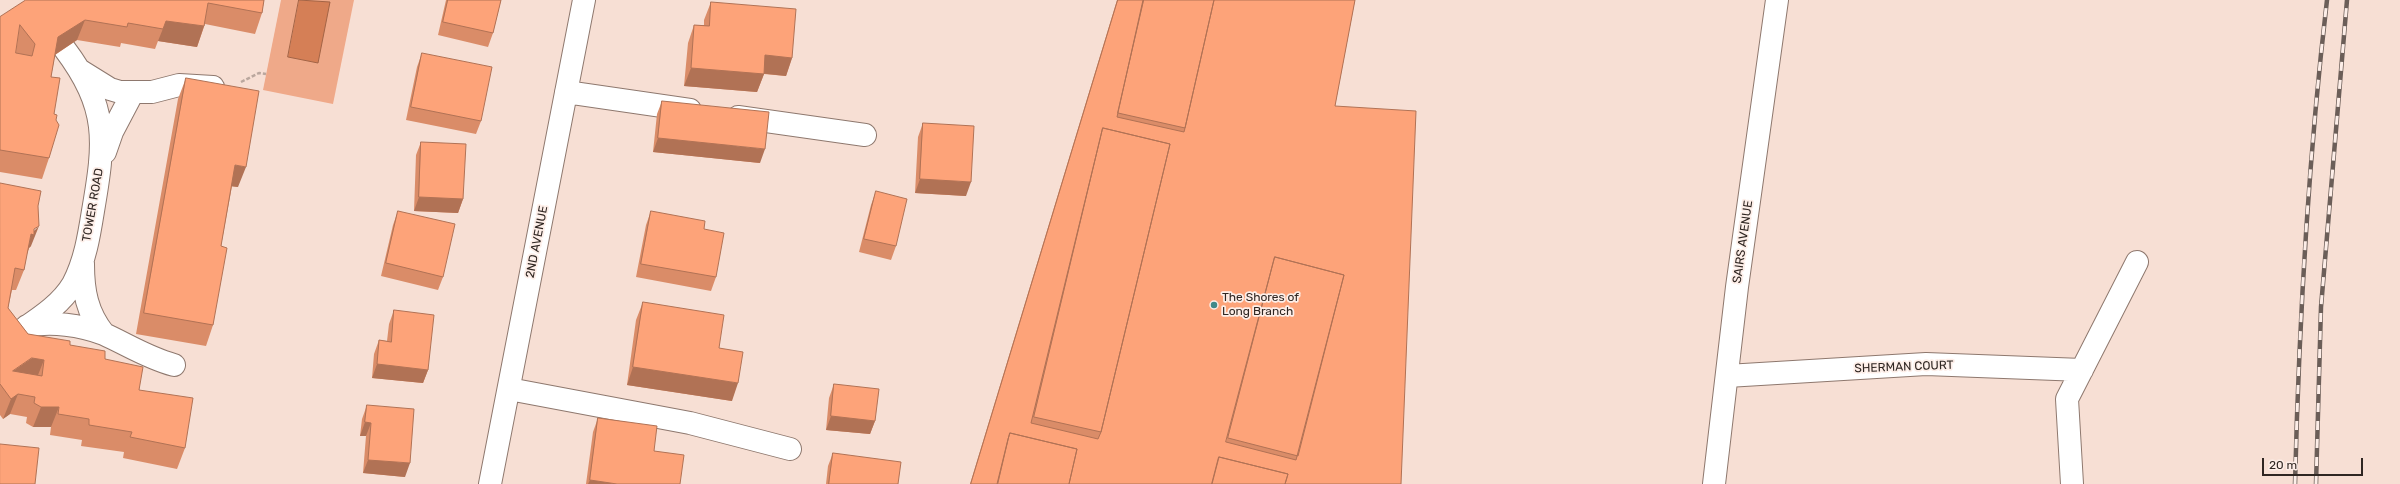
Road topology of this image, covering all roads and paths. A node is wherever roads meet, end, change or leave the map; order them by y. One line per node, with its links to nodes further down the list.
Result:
1 (584, 0): 7 (street, 2ND AVENUE)
2 (1777, 0): 18 (street, SAIRS AVENUE)
3 (64, 48): 4 (street, TOWER ROAD)
4 (81, 71): 8 (street); 10 (street, TOWER ROAD)
5 (266, 74): 6 (path)
6 (220, 88): 8 (street)
7 (566, 92): 9 (street); 19 (street, 2ND AVENUE)
8 (132, 94): 10 (street)
9 (865, 135)
10 (100, 166): 11 (street, TOWER ROAD)
11 (84, 258): 13 (street, TOWER ROAD); 14 (street)
12 (2137, 262): 17 (street)
13 (27, 326): 14 (street); 15 (street, TOWER ROAD)
14 (104, 334): 16 (street)
15 (9, 339)
16 (174, 365)
17 (2082, 370): 18 (street, SHERMAN COURT); 23 (street)
18 (1727, 376): 22 (street, SAIRS AVENUE)
19 (509, 389): 20 (street); 21 (street, 2ND AVENUE)
20 (790, 449)
21 (490, 484)
22 (1714, 484)
23 (2072, 484)

